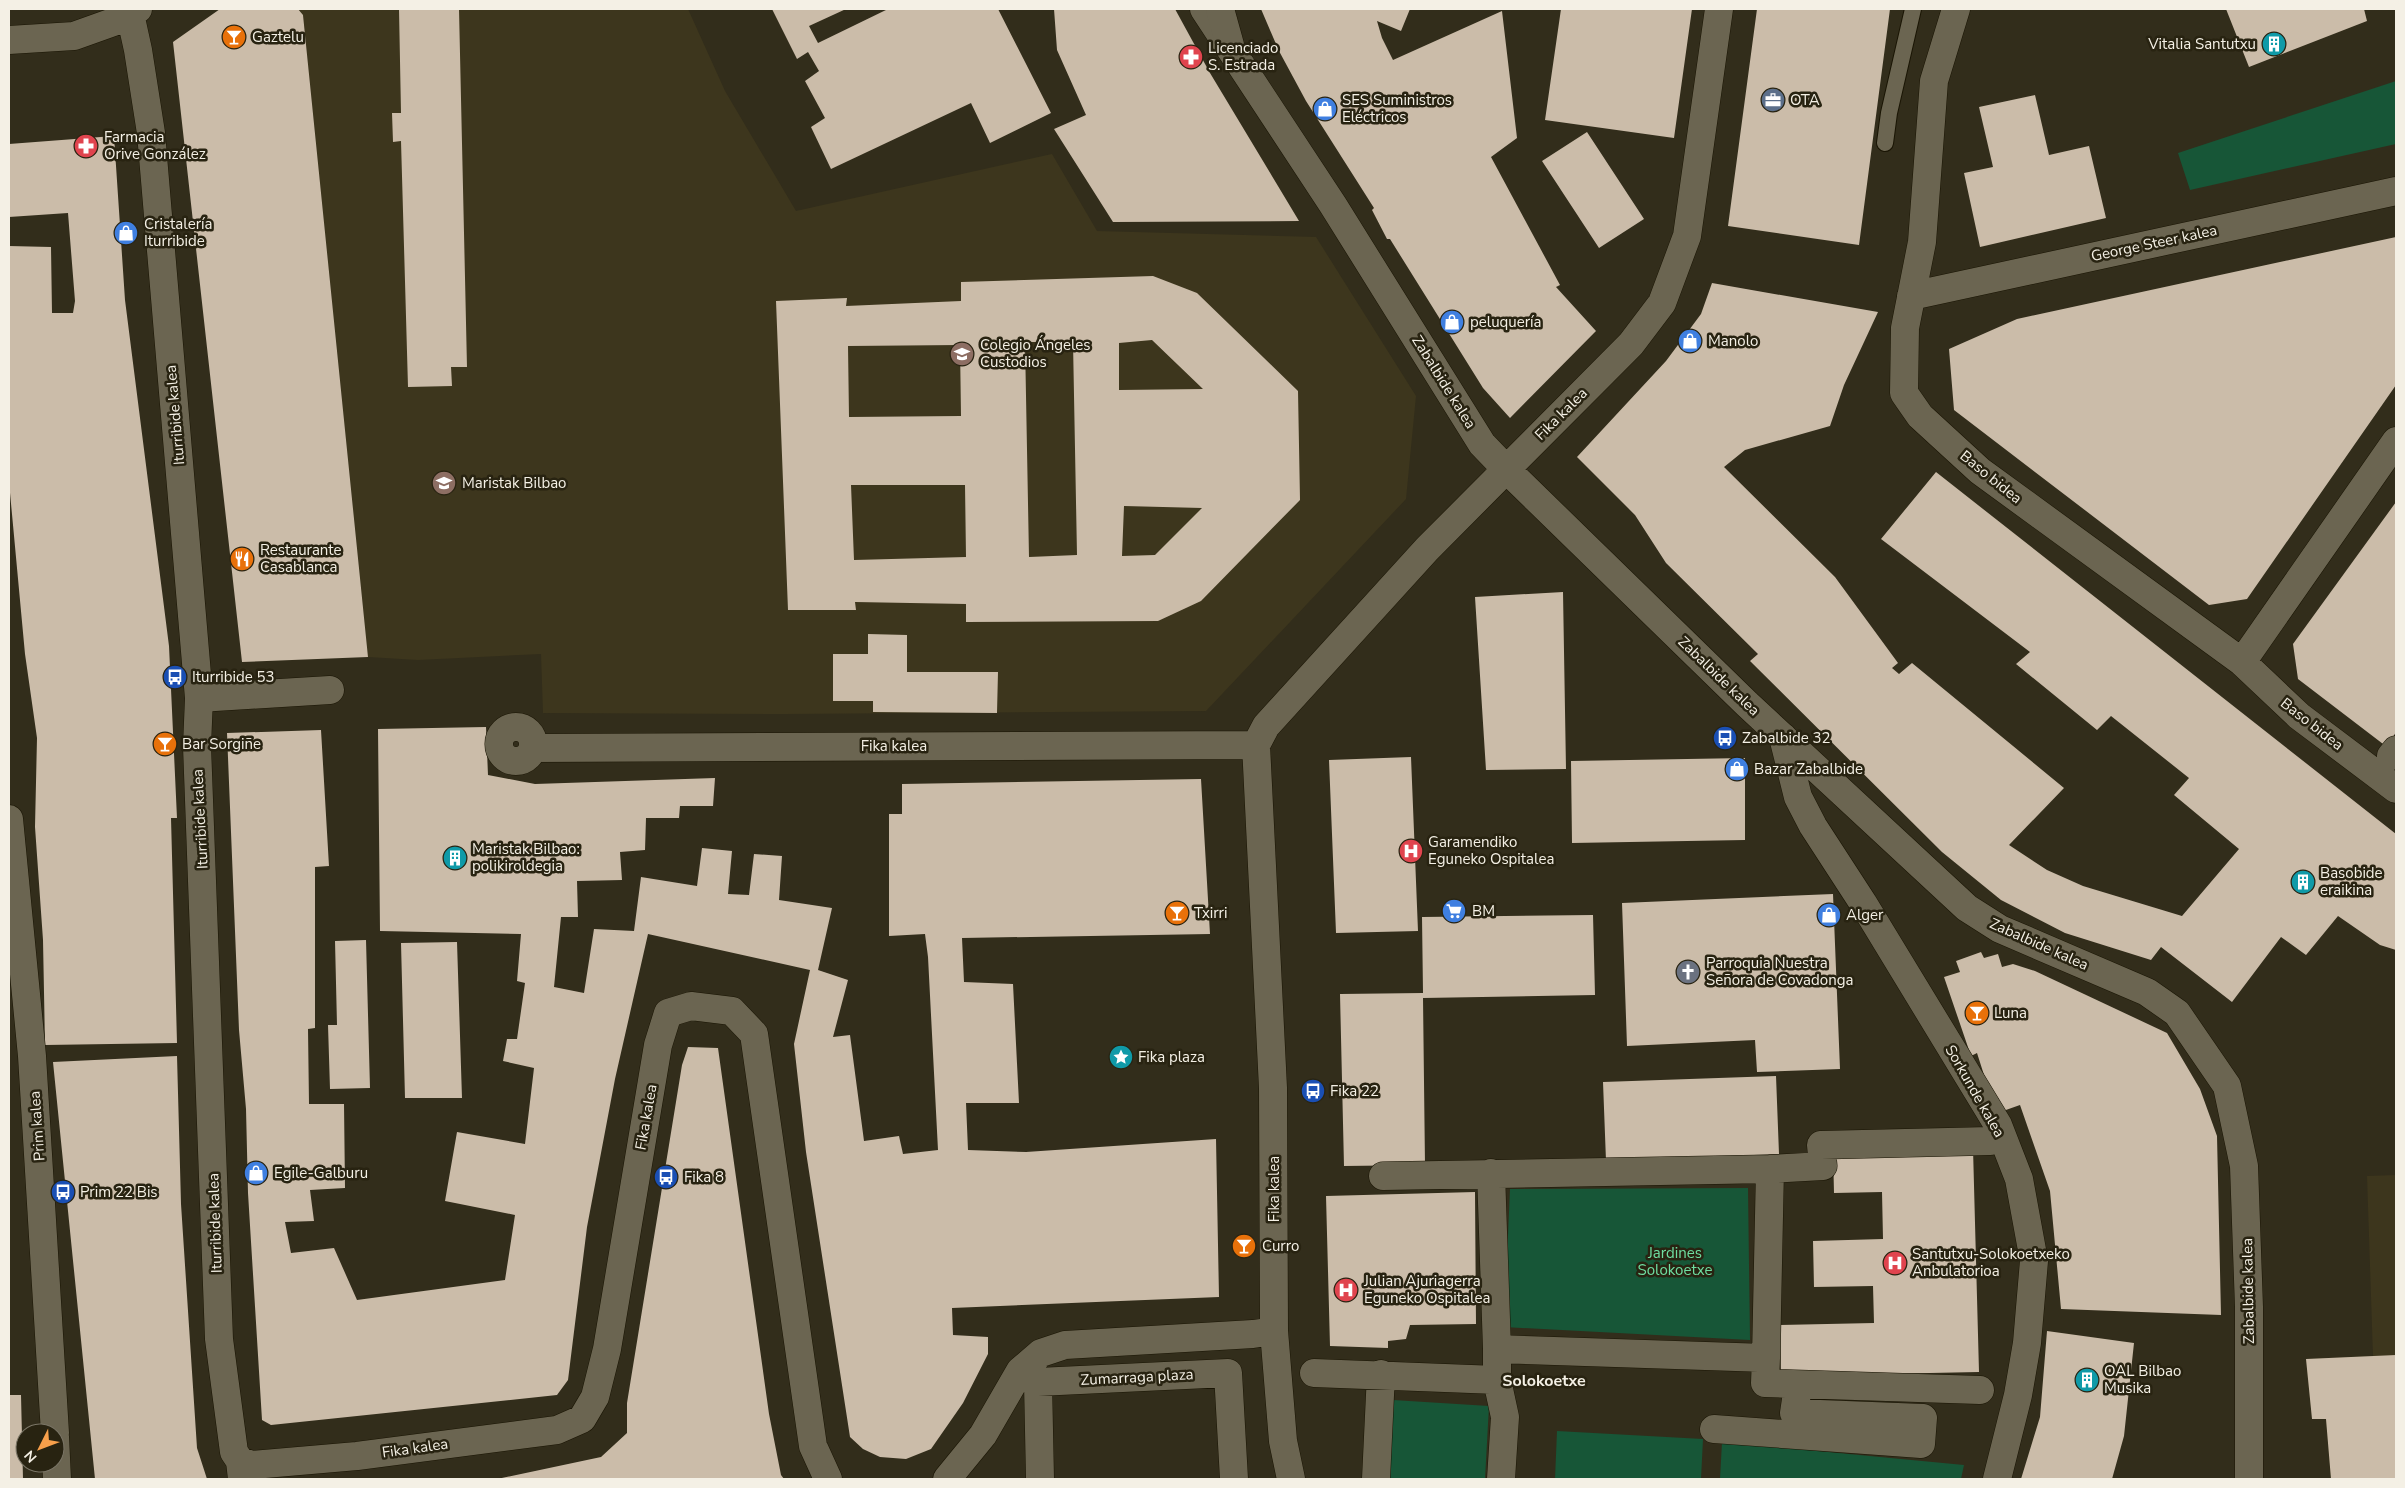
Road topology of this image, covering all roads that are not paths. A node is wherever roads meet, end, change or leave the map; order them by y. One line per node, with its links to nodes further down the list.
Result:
1 (1204, 9): 8 (street, Zabalbide kalea)
2 (1220, 9): 8 (street)
3 (1719, 9): 13 (street, Fika kalea)
4 (1912, 9): 9 (lane)
5 (1956, 9): 11 (street, Baso bidea)
6 (132, 11): 7 (street); 16 (street, Iturribide kalea)
7 (9, 40)
8 (1230, 45): 13 (street, Zabalbide kalea)
9 (1885, 143)
10 (2396, 192): 11 (street, George Steer kalea)
11 (1911, 296): 14 (street, Baso bidea)
12 (2396, 441): 14 (street)
13 (1507, 470): 17 (street, Zabalbide kalea); 18 (street, Fika kalea)
14 (2242, 662): 20 (street, Baso bidea)
15 (330, 690): 16 (street)
16 (199, 698): 36 (street, Iturribide kalea)
17 (1783, 738): 44 (street, Sorkunde kalea); 45 (street, Zabalbide kalea)
18 (1256, 745): 19 (street, Fika kalea); 26 (street, Fika kalea)
19 (533, 748)
20 (2396, 789)
21 (9, 819): 34 (street, Prim kalea)
22 (1990, 1141): 23 (street)
23 (1770, 1169): 24 (street); 28 (street)
24 (1492, 1173): 25 (street); 27 (street)
25 (1383, 1176)
26 (1274, 1330): 38 (street); 41 (street, Fika kalea)
27 (1497, 1349): 28 (street); 31 (street)
28 (1766, 1358): 32 (street)
29 (1314, 1373): 30 (street)
30 (1382, 1374): 31 (street); 42 (street)
31 (1497, 1380): 43 (street)
32 (1798, 1386): 33 (street); 35 (street)
33 (1980, 1390)
34 (54, 1423)
35 (1714, 1429)
36 (241, 1470): 37 (street, Fika kalea)
37 (828, 1479)
38 (947, 1479)
39 (1040, 1479): 40 (street, Zumarraga plaza)
40 (1234, 1479)
41 (1291, 1479)
42 (1376, 1479)
43 (1501, 1479)
44 (1997, 1479)
45 (2250, 1479)

